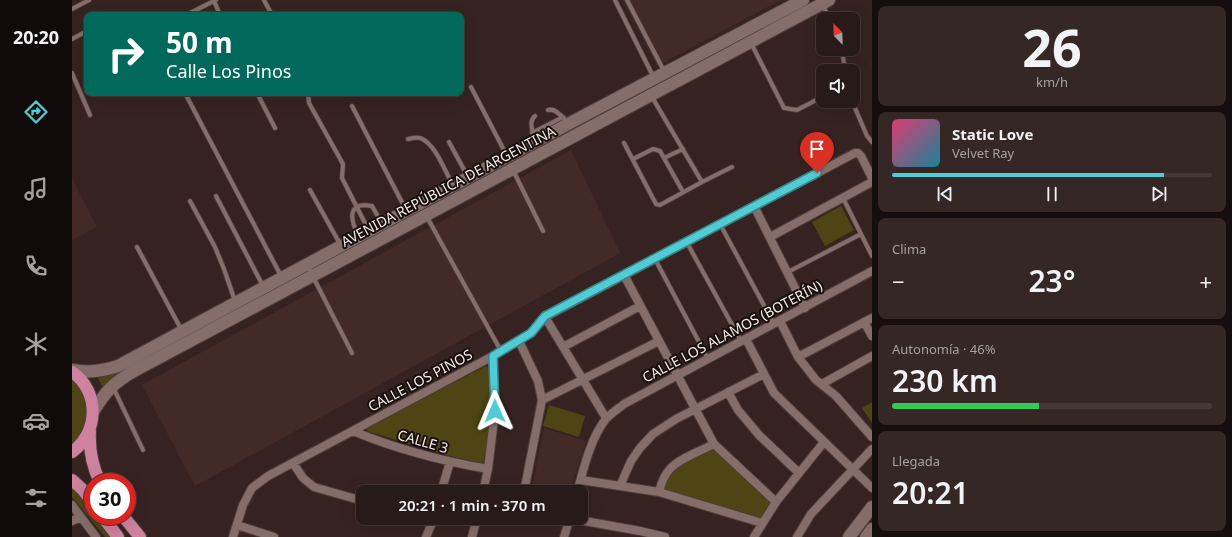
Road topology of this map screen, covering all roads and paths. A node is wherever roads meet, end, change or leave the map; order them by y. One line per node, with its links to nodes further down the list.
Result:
1 (89, 0): 8 (lane)
2 (215, 0): 9 (lane); 10 (lane)
3 (264, 0): 11 (lane)
4 (614, 0): 17 (lane)
5 (628, 0): 17 (lane)
6 (803, 0): 14 (main road, AVENIDA REPÚBLICA DE ARGENTINA)
7 (825, 2): 12 (lane); 14 (main road, AVENIDA REPÚBLICA DE ARGENTINA)
8 (72, 9)
9 (192, 12)
10 (219, 12)
11 (270, 12)
12 (828, 12)
13 (84, 33): 15 (lane)
14 (754, 36): 17 (main road, AVENIDA REPÚBLICA DE ARGENTINA); 17 (main road, AVENIDA REPÚBLICA DE ARGENTINA); 22 (lane)
15 (72, 39)
16 (72, 73): 26 (lane)
17 (658, 84): 28 (main road, AVENIDA REPÚBLICA DE ARGENTINA); 35 (lane); 40 (main road, AVENIDA REPÚBLICA DE ARGENTINA)
18 (471, 87): 36 (lane)
19 (186, 96): 70 (lane)
20 (259, 96): 29 (lane)
21 (308, 96): 52 (lane)
22 (816, 100)
23 (352, 106): 53 (lane)
24 (855, 108): 33 (lane)
25 (548, 110): 28 (lane)
26 (90, 115)
27 (535, 116): 30 (lane)
28 (567, 120): 30 (main road, AVENIDA REPÚBLICA DE ARGENTINA)
29 (275, 128)
30 (533, 138): 36 (main road, AVENIDA REPÚBLICA DE ARGENTINA)
31 (408, 140): 45 (lane)
32 (449, 142): 41 (lane)
33 (872, 142)
34 (624, 143): 38 (lane)
35 (683, 149): 37 (lane); 43 (lane)
36 (508, 157): 41 (main road, AVENIDA REPÚBLICA DE ARGENTINA)
37 (664, 158): 38 (lane); 47 (lane)
38 (633, 160): 47 (lane)
39 (732, 167): 43 (lane)
40 (513, 169): 54 (main road, AVENIDA REPÚBLICA DE ARGENTINA); 57 (lane)
41 (468, 178): 45 (main road, AVENIDA REPÚBLICA DE ARGENTINA)
42 (872, 178): 51 (street, CALLE LOS PINOS)
43 (702, 182): 47 (lane)
44 (872, 182): 49 (street)
45 (453, 186): 53 (main road, AVENIDA REPÚBLICA DE ARGENTINA)
46 (310, 190): 63 (lane)
47 (683, 192)
48 (216, 196): 70 (lane)
49 (843, 197): 59 (lane); 60 (street)
50 (190, 201): 71 (lane)
51 (754, 206): 56 (street, CALLE LOS PINOS); 60 (street)
52 (357, 207): 55 (lane); 58 (lane); 58 (lane)
53 (407, 211): 55 (main road, AVENIDA REPÚBLICA DE ARGENTINA)
54 (426, 215): 66 (main road, AVENIDA REPÚBLICA DE ARGENTINA); 84 (lane)
55 (382, 224): 58 (main road, AVENIDA REPÚBLICA DE ARGENTINA)
56 (720, 224): 61 (street, CALLE LOS PINOS); 76 (lane)
57 (543, 231)
58 (364, 234): 63 (main road, AVENIDA REPÚBLICA DE ARGENTINA)
59 (861, 234): 64 (lane); 68 (lane)
60 (770, 237): 68 (street)
61 (686, 241): 65 (street, CALLE LOS PINOS); 81 (lane)
62 (137, 247): 78 (lane)
63 (341, 247): 66 (main road, AVENIDA REPÚBLICA DE ARGENTINA)
64 (872, 256)
65 (654, 258): 69 (street, CALLE LOS PINOS); 90 (lane)
66 (309, 270): 70 (main road, AVENIDA REPÚBLICA DE ARGENTINA); 85 (lane)
67 (872, 271): 73 (street, CALLE LOS ALAMOS (BOTERÍN))
68 (787, 272): 73 (street)
69 (624, 275): 72 (street); 74 (street, CALLE LOS PINOS)
70 (274, 286): 71 (main road, AVENIDA REPÚBLICA DE ARGENTINA); 77 (main road, AVENIDA REPÚBLICA DE ARGENTINA)
71 (236, 303): 77 (main road, AVENIDA REPÚBLICA DE ARGENTINA)
72 (640, 306): 82 (street); 83 (street)
73 (805, 308): 76 (street, CALLE LOS ALAMOS (BOTERÍN))
74 (545, 316): 80 (street, CALLE LOS PINOS); 83 (street)
75 (868, 320): 79 (street); 89 (street)
76 (777, 322): 81 (street, CALLE LOS ALAMOS (BOTERÍN)); 89 (street)
77 (205, 326): 78 (main road, AVENIDA REPÚBLICA DE ARGENTINA); 86 (main road, AVENIDA REPÚBLICA DE ARGENTINA)
78 (183, 332): 86 (main road, AVENIDA REPÚBLICA DE ARGENTINA)
79 (872, 336)
80 (519, 340): 84 (street, CALLE LOS PINOS); 98 (street)
81 (744, 340): 90 (street, CALLE LOS ALAMOS (BOTERÍN)); 92 (street)
82 (659, 342): 93 (street); 94 (street)
83 (563, 347): 94 (street)
84 (501, 351): 87 (street, CALLE LOS PINOS)
85 (352, 353)
86 (149, 356): 91 (main road, AVENIDA REPÚBLICA DE ARGENTINA); 96 (main road, AVENIDA REPÚBLICA DE ARGENTINA)
87 (493, 356): 103 (street, CALLE LOS PINOS); 112 (street)
88 (872, 356): 95 (street)
89 (798, 357): 95 (street)
90 (708, 359): 93 (street, CALLE LOS ALAMOS (BOTERÍN))
91 (72, 371): 100 (main road)
92 (764, 374): 97 (street); 105 (street)
93 (677, 375): 99 (street); 101 (street, CALLE LOS ALAMOS (BOTERÍN))
94 (582, 380): 98 (street); 101 (street)
95 (822, 384): 104 (street)
96 (112, 385): 100 (main road, AVENIDA REPÚBLICA DE ARGENTINA); 108 (lane)
97 (728, 392): 99 (street); 115 (street)
98 (542, 400): 120 (street)
99 (696, 409): 106 (street); 122 (street)
100 (93, 412): 102 (main road)
101 (606, 418): 117 (street)
102 (90, 430): 109 (main road); 114 (main road)
103 (353, 431): 110 (street, CALLE 3); 111 (street, CALLE LOS PINOS)
104 (872, 437)
105 (824, 442): 113 (street); 115 (street)
106 (714, 444): 125 (street); 127 (street)
107 (872, 449): 113 (street)
108 (143, 450)
109 (72, 452)
110 (450, 462): 112 (street, CALLE 3); 118 (street)
111 (292, 463): 126 (street); 136 (street, CALLE LOS PINOS)
112 (488, 470): 119 (street)
113 (853, 470): 123 (street); 151 (street)
114 (96, 473)
115 (799, 473): 127 (street)
116 (72, 480): 124 (main road)
117 (581, 480): 121 (street); 122 (street)
118 (443, 485)
119 (485, 485)
120 (525, 485)
121 (579, 485)
122 (620, 486): 125 (street)
123 (872, 488)
124 (84, 491)
125 (659, 492): 133 (street)
126 (356, 499)
127 (776, 502): 133 (street)
128 (72, 505): 130 (street)
129 (872, 508): 152 (main road)
130 (81, 517): 131 (street); 141 (street)
131 (72, 521)
132 (588, 521): 149 (street)
133 (762, 523): 150 (street)
134 (109, 525): 142 (main road)
135 (130, 525): 143 (main road)
136 (237, 525): 144 (street, CALLE LOS PINOS); 145 (street)
137 (431, 525): 146 (street)
138 (475, 525): 147 (street)
139 (567, 525): 148 (street)
140 (872, 529): 153 (main road)
141 (96, 537)
142 (118, 537)
143 (140, 537)
144 (234, 537)
145 (274, 537)
146 (426, 537)
147 (472, 537)
148 (564, 537)
149 (665, 537)
150 (754, 537)
151 (797, 537)
152 (849, 537)
153 (866, 537)

